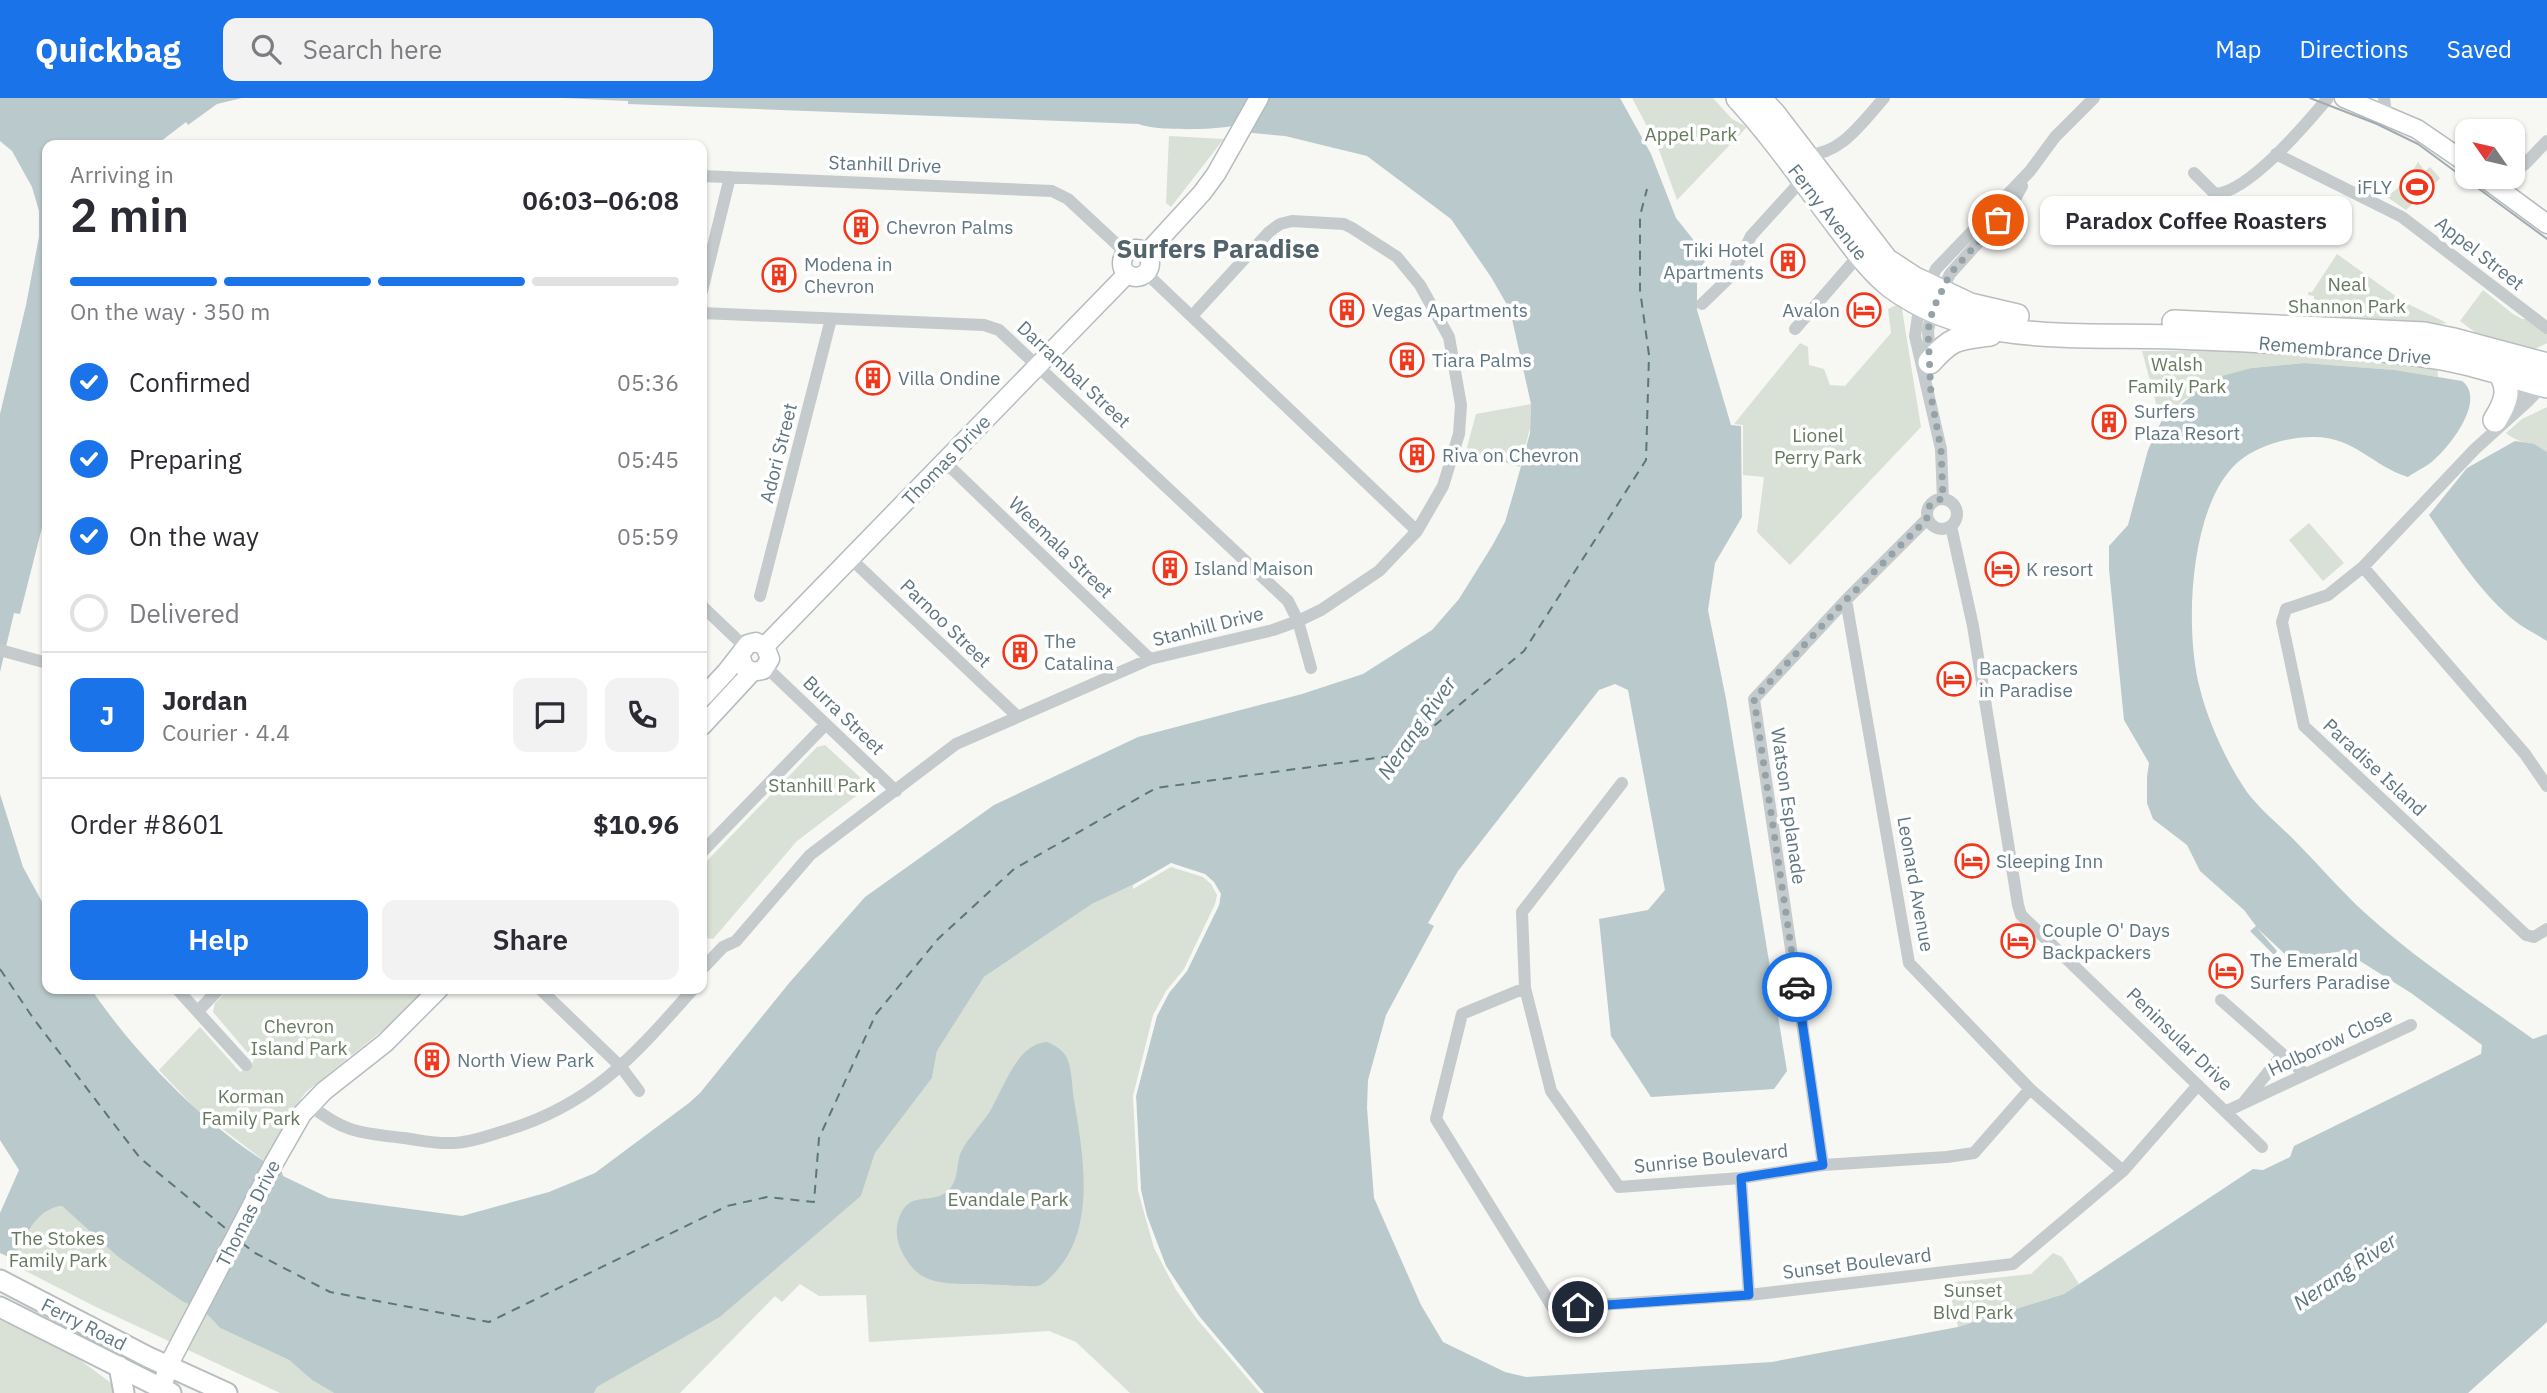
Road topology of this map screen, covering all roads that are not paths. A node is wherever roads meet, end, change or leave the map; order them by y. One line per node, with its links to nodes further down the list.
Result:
1 (1259, 98): 24 (main road)
2 (1738, 98): 18 (highway, Ferny Avenue)
3 (1759, 98): 11 (highway, Ferny Avenue)
4 (1884, 98): 11 (street)
5 (2094, 98): 29 (street)
6 (2328, 98): 12 (street)
7 (2344, 98): 8 (main road)
8 (2365, 101): 9 (main road)
9 (2385, 106): 13 (main road)
10 (2547, 141): 14 (street)
11 (1804, 154): 29 (highway, Ferny Avenue)
12 (2276, 154): 15 (street); 34 (street, Appel Street)
13 (2455, 155)
14 (2525, 164)
15 (2194, 173)
16 (707, 176): 17 (street, Stanhill Drive)
17 (730, 177): 23 (street, Stanhill Drive); 26 (street)
18 (1802, 180): 25 (highway, Ferny Avenue); 30 (street)
19 (2503, 189): 21 (main road)
20 (2514, 189): 21 (street)
21 (2513, 199): 22 (main road)
22 (2547, 225)
23 (1126, 253): 24 (main road); 28 (main road)
24 (1146, 254): 27 (main road)
25 (1860, 254): 29 (highway, Ferny Avenue); 35 (street)
26 (707, 271)
27 (1146, 272): 28 (main road); 32 (street)
28 (1127, 274): 38 (main road, Thomas Drive)
29 (1930, 297): 36 (highway, Remembrance Drive); 37 (street); 40 (highway, Remembrance Drive); 41 (street)
30 (1702, 304)
31 (707, 313): 33 (street, Darrambal Street)
32 (1192, 316): 48 (street); 48 (street, Stanhill Drive)
33 (831, 319): 38 (street, Darrambal Street); 51 (street, Adori Street)
34 (2547, 328)
35 (1795, 329)
36 (2013, 331): 37 (highway); 39 (highway, Remembrance Drive)
37 (1930, 362): 41 (street)
38 (1037, 365): 44 (main road, Thomas Drive); 54 (street, Darrambal Street)
39 (2499, 372): 40 (highway, Remembrance Drive); 42 (highway)
40 (2544, 374): 42 (street, Paradise Island); 43 (street, Paradise Island)
41 (1931, 396): 45 (street)
42 (2495, 420): 43 (street, Paradise Island)
43 (2475, 449): 50 (street, Paradise Island)
44 (945, 462): 49 (main road, Thomas Drive); 58 (street, Weemala Street)
45 (1943, 499): 46 (street); 47 (street)
46 (1927, 519): 47 (street); 52 (street, Watson Esplanade)
47 (1951, 526): 85 (street, Peninsular Drive)
48 (1417, 531): 54 (street, Stanhill Drive)
49 (850, 558): 55 (main road, Thomas Drive); 63 (street, Parnoo Street)
50 (2363, 567): 67 (street); 70 (street, Paradise Island)
51 (760, 596)
52 (1846, 600): 86 (street, Leonard Avenue); 92 (street, Watson Esplanade)
53 (707, 612): 57 (street)
54 (1298, 621): 58 (street, Stanhill Drive); 60 (street, Darrambal Street)
55 (765, 646): 57 (main road); 61 (main road)
56 (0, 650): 59 (street)
57 (742, 650): 61 (main road); 62 (main road)
58 (1150, 659): 63 (street, Stanhill Drive)
59 (42, 662)
60 (1311, 668)
61 (759, 669): 64 (main road); 65 (street, Burra Street)
62 (707, 692)
63 (1017, 716): 68 (street, Stanhill Drive)
64 (707, 721)
65 (826, 724): 68 (street, Burra Street); 69 (street)
66 (1622, 783): 72 (street, Sunrise Boulevard)
67 (2547, 786)
68 (896, 790): 71 (street, Stanhill Drive)
69 (707, 847)
70 (2547, 929)
71 (707, 964)
72 (1525, 988): 94 (street, Sunrise Boulevard); 96 (street, Sunset Boulevard)
73 (182, 994): 79 (street)
74 (214, 994): 79 (street)
75 (434, 994): 88 (main road, Thomas Drive)
76 (545, 994): 83 (street)
77 (688, 994): 83 (street)
78 (2221, 1000): 81 (street)
79 (198, 1011): 82 (street)
80 (2412, 1025): 84 (street, Holborow Close)
81 (2282, 1055): 84 (street); 89 (street)
82 (246, 1065)
83 (621, 1067): 87 (street); 88 (street)
84 (2305, 1074): 89 (street, Holborow Close)
85 (2198, 1085): 90 (street, Peninsular Drive); 93 (street, Sunset Boulevard)
86 (2030, 1089): 92 (street, Sunrise Boulevard); 93 (street, Leonard Avenue)
87 (639, 1091)
88 (310, 1104): 99 (main road, Thomas Drive)
89 (2241, 1105): 90 (street, Holborow Close)
90 (2227, 1111): 91 (street, Peninsular Drive)
91 (2262, 1147)
92 (1823, 1165): 94 (street, Sunrise Boulevard)
93 (2123, 1171): 96 (street, Sunset Boulevard)
94 (1741, 1178): 96 (street)
95 (0, 1280): 99 (main road, Ferry Road)
96 (1749, 1295)
97 (0, 1307): 98 (main road, Ferry Road)
98 (119, 1366): 100 (main road, Ferry Road); 101 (main road)
99 (168, 1367): 100 (main road, Thomas Drive); 102 (main road, Ferry Road)
100 (158, 1390)
101 (124, 1393)
102 (226, 1393)

